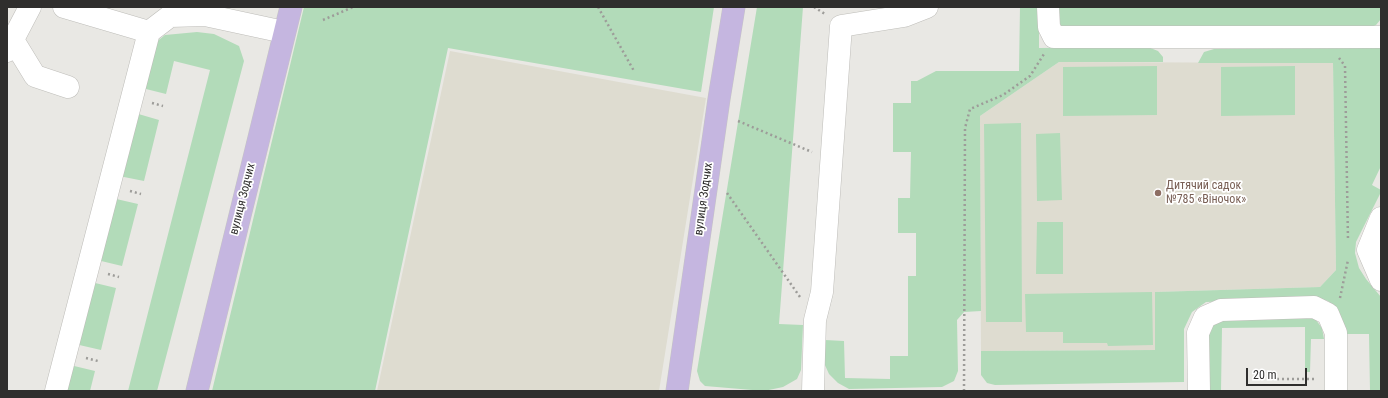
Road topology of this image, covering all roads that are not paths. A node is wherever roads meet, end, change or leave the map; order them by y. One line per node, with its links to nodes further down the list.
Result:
1 (30, 7): 10 (lane)
2 (64, 7): 7 (lane)
3 (291, 7): 8 (main road, вулиця Зодчих)
4 (734, 7): 17 (main road, вулиця Зодчих)
5 (928, 7): 18 (lane)
6 (1048, 7): 9 (lane)
7 (149, 32): 8 (lane); 15 (lane)
8 (284, 32): 16 (main road, вулиця Зодчих)
9 (1381, 37)
10 (10, 46): 11 (lane)
11 (68, 87)
12 (1381, 218): 13 (lane)
13 (1381, 280)
14 (1336, 385): 19 (lane)
15 (56, 391)
16 (197, 391)
17 (677, 391)
18 (813, 391)
19 (1199, 391)

